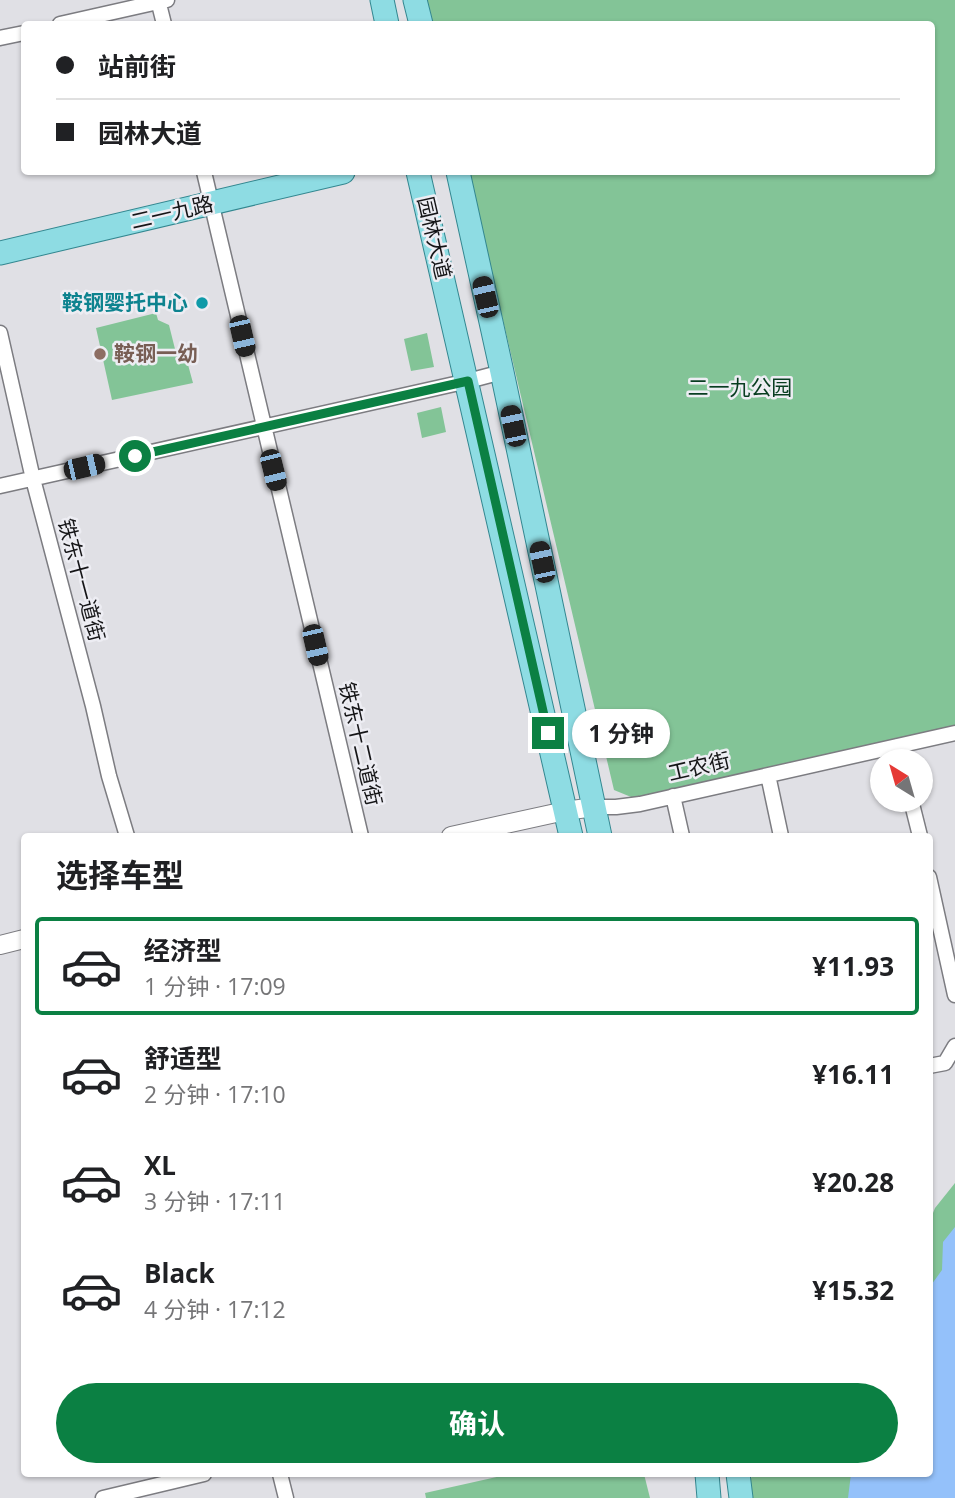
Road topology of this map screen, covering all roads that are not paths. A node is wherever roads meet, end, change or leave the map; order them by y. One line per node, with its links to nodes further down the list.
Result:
1 (382, 0): 6 (main road)
2 (415, 0): 7 (main road)
3 (161, 1): 4 (street); 5 (street)
4 (73, 21)
5 (164, 21)
6 (386, 21)
7 (420, 21)
8 (21, 34): 9 (street)
9 (0, 38)
10 (205, 175): 14 (street, 铁东十二道街)
11 (331, 175): 14 (main road, 二一九路)
12 (419, 175): 18 (main road, 园林大道)
13 (459, 175): 17 (main road)
14 (212, 204): 15 (main road, 二一九路); 19 (street, 铁东十二道街)
15 (0, 253)
16 (0, 333): 20 (street, 铁东十一道街)
17 (502, 372): 18 (street); 28 (main road)
18 (468, 381): 19 (street); 26 (main road, 园林大道)
19 (263, 427): 20 (street); 33 (street, 铁东十二道街)
20 (33, 479): 21 (street); 32 (street, 铁东十一道街)
21 (0, 486)
22 (955, 733): 23 (street, 工农街)
23 (897, 746): 24 (street); 25 (street, 工农街)
24 (898, 749)
25 (768, 775): 27 (street, 工农街); 38 (street)
26 (560, 787): 28 (street); 29 (main road, 园林大道)
27 (673, 796): 28 (street, 工农街); 37 (street)
28 (594, 807): 29 (street, 工农街); 36 (main road)
29 (565, 811): 31 (street, 工农街); 35 (main road, 园林大道)
30 (914, 812): 39 (street)
31 (502, 830): 34 (street, 工农街)
32 (126, 833)
33 (360, 833)
34 (476, 833)
35 (570, 833)
36 (599, 833)
37 (681, 833)
38 (780, 833)
39 (919, 833)
40 (933, 895): 43 (street)
41 (21, 940): 42 (street)
42 (0, 945)
43 (955, 995)
44 (955, 1046): 45 (street)
45 (933, 1065)
46 (191, 1477): 50 (street)
47 (281, 1477): 51 (street)
48 (707, 1477): 52 (main road)
49 (738, 1477): 53 (main road)
50 (103, 1498)
51 (286, 1498)
52 (709, 1498)
53 (741, 1498)

